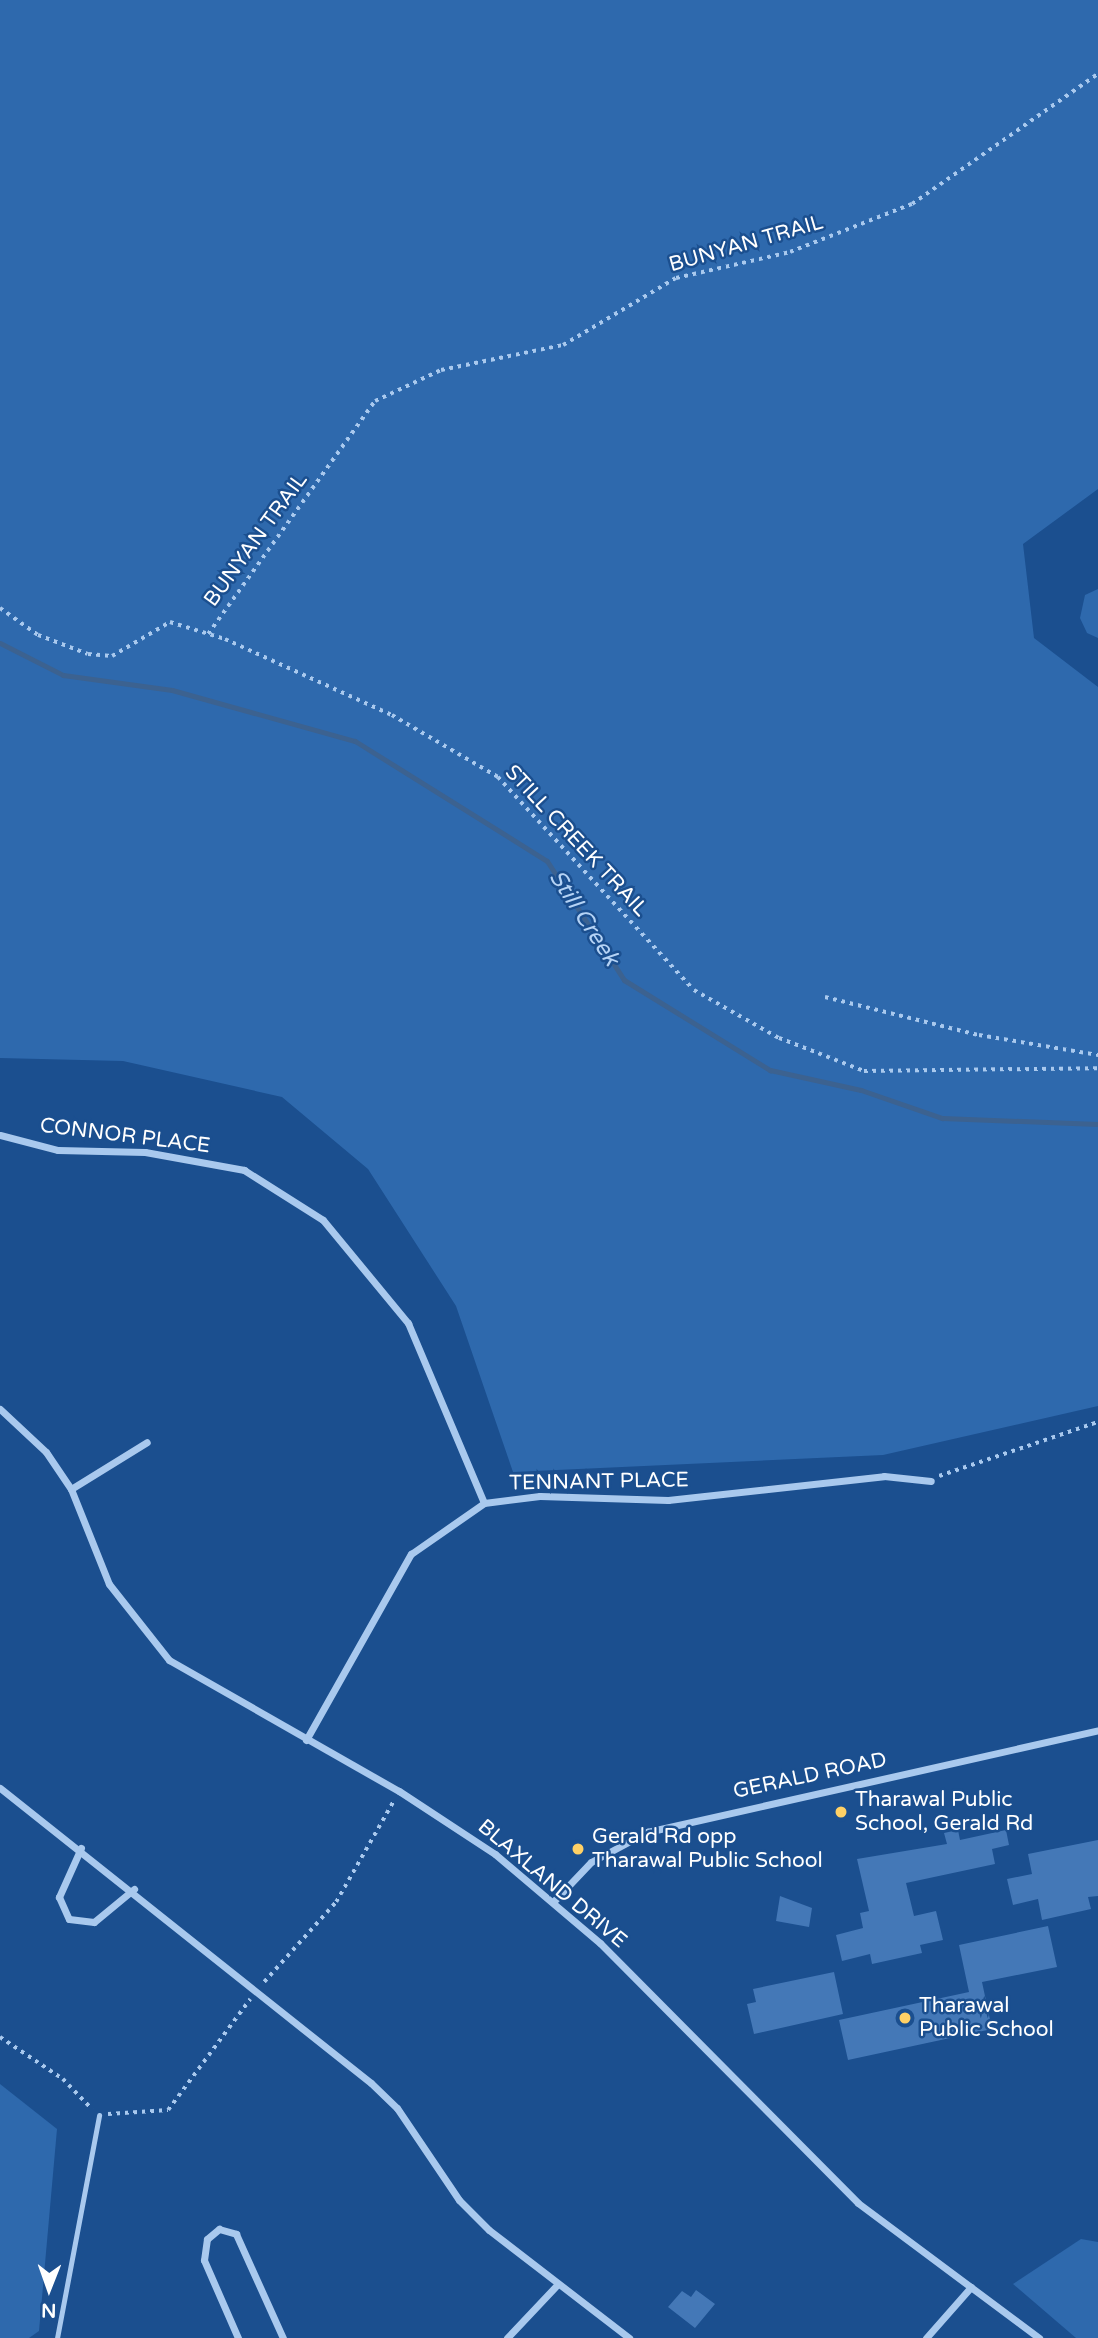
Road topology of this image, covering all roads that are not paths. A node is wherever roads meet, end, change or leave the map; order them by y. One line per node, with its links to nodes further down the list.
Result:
1 (0, 1135): 6 (street, CONNOR PLACE)
2 (0, 1409): 5 (street, BLAXLAND DRIVE)
3 (147, 1442): 5 (street)
4 (931, 1480): 6 (street, TENNANT PLACE)
5 (71, 1489): 8 (street, BLAXLAND DRIVE)
6 (484, 1503): 8 (street, TENNANT PLACE)
7 (1098, 1730): 12 (street, GERALD ROAD)
8 (306, 1740): 12 (street, BLAXLAND DRIVE)
9 (0, 1788): 10 (street)
10 (81, 1848): 11 (street); 11 (street)
11 (134, 1889): 14 (street)
12 (553, 1902): 15 (street, BLAXLAND DRIVE)
13 (99, 2115): 16 (lane)
14 (557, 2285): 19 (street); 20 (street)
15 (971, 2287): 21 (street); 22 (street, BLAXLAND DRIVE)
16 (57, 2338)
17 (237, 2338): 18 (street)
18 (283, 2338)
19 (507, 2338)
20 (629, 2338)
21 (926, 2338)
22 (1039, 2338)

